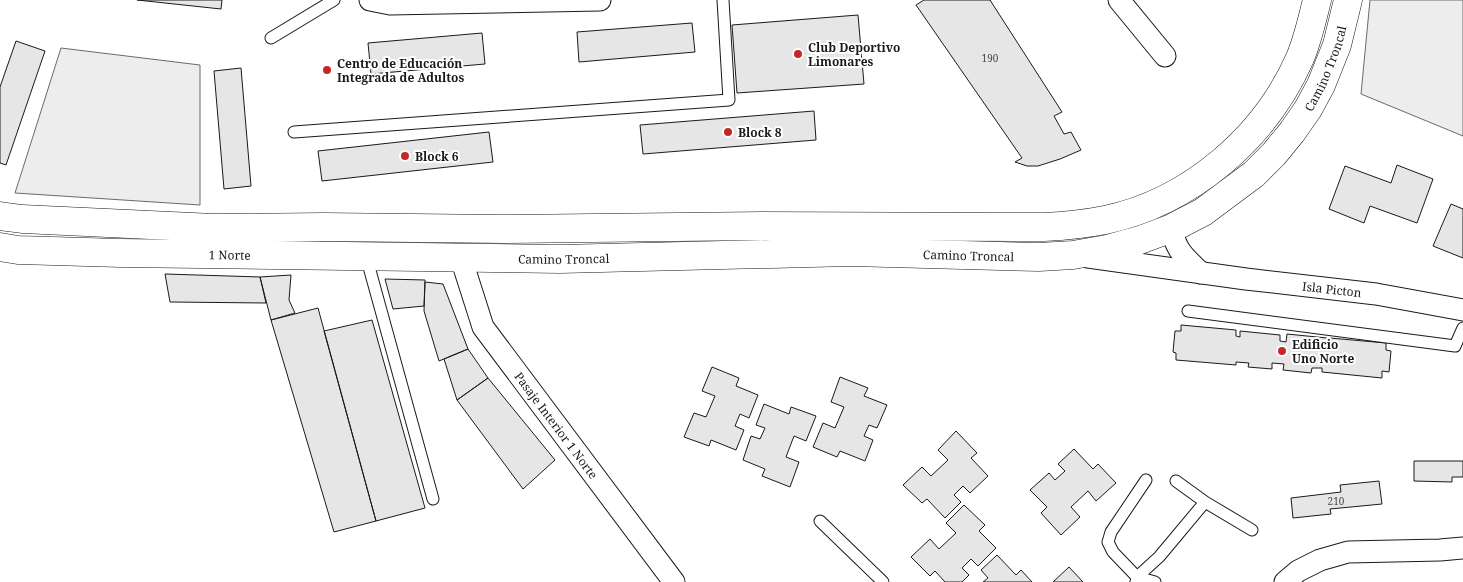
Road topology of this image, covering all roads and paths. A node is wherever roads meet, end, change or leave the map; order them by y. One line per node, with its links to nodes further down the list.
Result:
1 (334, 0): 8 (lane)
2 (370, 0): 3 (street)
3 (600, 0)
4 (723, 0): 10 (lane)
5 (1119, 0): 9 (street)
6 (1317, 0): 11 (main road)
7 (1348, 0): 12 (main road, Camino Troncal)
8 (271, 38)
9 (1165, 56)
10 (294, 132)
11 (0, 216)
12 (1172, 228): 14 (main road, Camino Troncal); 17 (street)
13 (0, 247): 15 (main road, 1 Norte)
14 (1073, 255): 16 (main road, Camino Troncal); 17 (street, Isla Picton)
15 (366, 256): 16 (main road, 1 Norte); 23 (lane)
16 (461, 258): 29 (street, Pasaje Interior 1 Norte)
17 (1201, 273): 18 (street, Isla Picton)
18 (1463, 310)
19 (1188, 311): 20 (lane)
20 (1463, 328)
21 (1146, 480): 28 (lane)
22 (1176, 481): 24 (lane)
23 (433, 499)
24 (1205, 502): 26 (lane); 28 (lane)
25 (820, 521): 30 (lane)
26 (1252, 530)
27 (1463, 548): 32 (street)
28 (1137, 579): 31 (lane)
29 (674, 582)
30 (883, 582)
31 (1155, 582)
32 (1285, 582)

